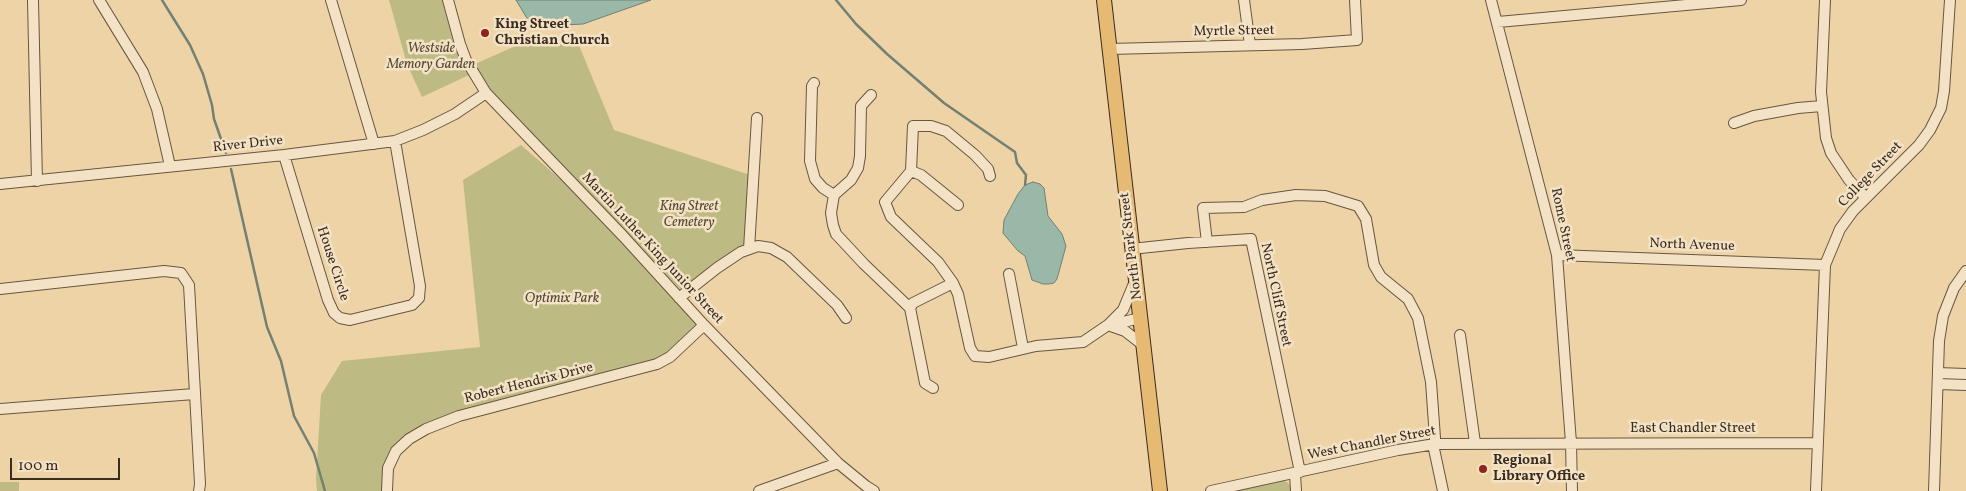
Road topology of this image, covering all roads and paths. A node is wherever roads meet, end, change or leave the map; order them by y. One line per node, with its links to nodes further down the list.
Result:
1 (33, 0): 27 (street)
2 (99, 0): 24 (street)
3 (331, 0): 22 (street)
4 (448, 0): 16 (street, Martin Luther King Junior Street)
5 (1104, 0): 14 (main road, North Park Street)
6 (1244, 0): 13 (street)
7 (1355, 0): 13 (street, Myrtle Street)
8 (1491, 0): 12 (street, Rome Street)
9 (1741, 0): 12 (street)
10 (1825, 0): 18 (street)
11 (1950, 0): 30 (street, College Street)
12 (1498, 22): 35 (street, Rome Street)
13 (1250, 45): 14 (street, Myrtle Street)
14 (1110, 50): 34 (main road, North Park Street)
15 (814, 83): 29 (street)
16 (486, 93): 21 (street, River Drive); 42 (street, Martin Luther King Junior Street)
17 (871, 95): 29 (street)
18 (1822, 106): 20 (street); 30 (street)
19 (757, 118): 33 (street)
20 (1734, 123)
21 (395, 141): 22 (street, River Drive); 23 (street, House Circle)
22 (374, 144): 23 (street, River Drive)
23 (284, 155): 24 (street, River Drive)
24 (170, 166): 27 (street, River Drive)
25 (911, 171): 26 (street); 31 (street); 40 (street)
26 (990, 176)
27 (36, 181): 28 (street, River Drive)
28 (0, 184)
29 (834, 195): 43 (street)
30 (1866, 198): 36 (street, College Street)
31 (958, 205)
32 (1207, 242): 34 (street, North Cliff Street); 61 (street); 63 (street, North Cliff Street)
33 (749, 249): 42 (street); 44 (street)
34 (1131, 249): 39 (main road, North Park Street)
35 (1557, 255): 36 (street, North Avenue); 59 (street, Rome Street)
36 (1825, 265): 60 (street, College Street)
37 (1966, 271): 51 (street)
38 (1009, 274): 50 (street)
39 (1135, 281): 45 (main road, North Park Street); 47 (street)
40 (953, 283): 43 (street); 50 (street)
41 (0, 289): 56 (street)
42 (679, 298): 46 (street, Martin Luther King Junior Street)
43 (910, 308): 55 (street)
44 (846, 318)
45 (1141, 318): 47 (street); 49 (main road, North Park Street)
46 (704, 325): 62 (street, Martin Luther King Junior Street); 65 (street, Robert Hendrix Drive)
47 (1108, 325): 49 (street); 50 (street)
48 (1460, 335): 58 (street)
49 (1143, 345): 68 (main road, North Park Street)
50 (1023, 348)
51 (1938, 373): 52 (street); 53 (street)
52 (1966, 374)
53 (1938, 384): 54 (street); 74 (street)
54 (1966, 385)
55 (933, 388)
56 (194, 394): 57 (street); 64 (street)
57 (0, 409)
58 (1476, 443): 59 (street, West Chandler Street); 61 (street, West Chandler Street)
59 (1571, 443): 60 (street, East Chandler Street); 72 (street, Rome Street)
60 (1816, 443): 73 (street, College Street)
61 (1435, 444): 63 (street, West Chandler Street); 71 (street)
62 (838, 463): 66 (street); 67 (street, Martin Luther King Junior Street)
63 (1297, 472): 69 (street, West Chandler Street); 70 (street, North Cliff Street)
64 (199, 491)
65 (387, 491)
66 (759, 491)
67 (874, 491)
68 (1160, 491)
69 (1211, 491)
70 (1296, 491)
71 (1443, 491)
72 (1572, 491)
73 (1816, 491)
74 (1934, 491)

